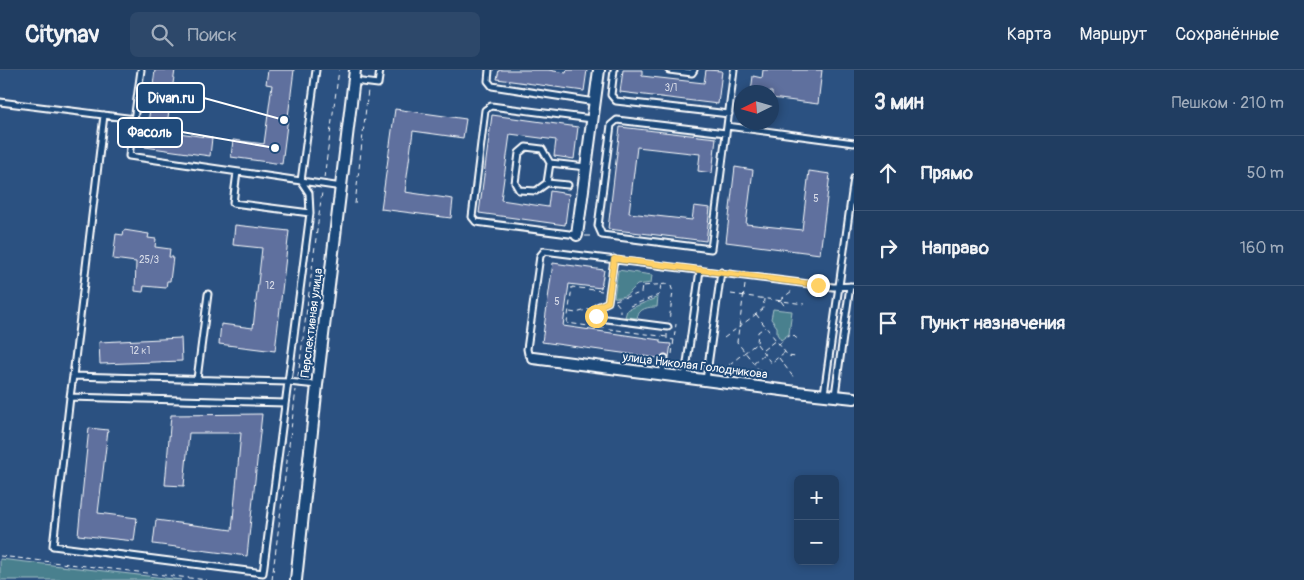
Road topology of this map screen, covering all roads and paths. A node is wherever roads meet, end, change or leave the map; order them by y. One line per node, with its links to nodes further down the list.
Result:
1 (141, 70): 18 (lane)
2 (316, 70): 27 (lane)
3 (339, 70): 29 (path)
4 (355, 70): 12 (street, Перспективная улица)
5 (380, 70): 13 (lane)
6 (489, 70): 15 (lane)
7 (599, 70): 15 (street)
8 (614, 70): 16 (lane)
9 (669, 70): 10 (lane)
10 (694, 70)
11 (734, 70): 16 (lane)
12 (354, 81): 13 (lane); 31 (street, Перспективная улица)
13 (369, 83): 32 (path)
14 (0, 102): 17 (lane)
15 (595, 102): 19 (street)
16 (729, 114): 20 (lane)
17 (104, 115): 18 (lane); 81 (lane)
18 (135, 119): 25 (lane)
19 (593, 119): 24 (street); 34 (lane)
20 (727, 126): 21 (lane); 22 (lane)
21 (726, 133): 35 (lane); 35 (lane)
22 (854, 143)
23 (550, 163): 24 (lane); 28 (lane); 28 (lane)
24 (586, 168): 34 (street)
25 (237, 172): 27 (lane); 33 (lane)
26 (854, 178): 41 (lane)
27 (302, 181): 29 (lane); 33 (lane)
28 (547, 183): 30 (lane)
29 (324, 185): 31 (lane); 87 (path)
30 (568, 185)
31 (342, 187): 88 (street, Перспективная улица)
32 (355, 204)
33 (310, 213): 86 (lane)
34 (577, 235): 35 (path)
35 (602, 235)
36 (614, 259): 37 (lane); 50 (lane); 75 (lane)
37 (700, 270): 38 (lane); 82 (lane)
38 (721, 272): 41 (lane); 85 (lane)
39 (661, 284): 48 (path); 52 (path); 59 (path)
40 (745, 285): 46 (path)
41 (839, 286): 42 (lane); 89 (lane)
42 (852, 286): 90 (lane)
43 (792, 291): 49 (path)
44 (208, 294): 84 (lane)
45 (731, 294): 46 (path)
46 (744, 296): 47 (path); 60 (path)
47 (764, 298): 49 (path); 56 (path)
48 (615, 301): 50 (path); 57 (path)
49 (780, 301): 51 (path); 54 (path)
50 (608, 302): 53 (lane)
51 (804, 304)
52 (630, 306)
53 (597, 307): 55 (path); 57 (lane)
54 (786, 308)
55 (569, 312)
56 (756, 314): 60 (path); 61 (path)
57 (615, 320): 59 (lane)
58 (676, 324): 64 (path)
59 (668, 327): 64 (path)
60 (739, 327): 62 (path); 69 (path)
61 (766, 327): 65 (path); 66 (path)
62 (724, 338)
63 (799, 338): 67 (path)
64 (674, 340): 71 (path)
65 (776, 340): 67 (path); 68 (path)
66 (757, 343): 68 (path); 69 (path)
67 (779, 344): 70 (path)
68 (762, 351): 72 (path)
69 (745, 352): 77 (path); 78 (path)
70 (785, 352): 73 (path); 74 (path)
71 (672, 354)
72 (765, 354): 73 (path); 77 (path)
73 (778, 357): 83 (path)
74 (796, 357)
75 (533, 358): 79 (street, улица Николая Голодникова)
76 (665, 358): 79 (lane)
77 (753, 363): 80 (path)
78 (722, 370)
79 (662, 374): 82 (street, улица Николая Голодникова)
80 (762, 375)
81 (73, 376): 84 (lane); 91 (lane)
82 (685, 377): 85 (street, улица Николая Голодникова)
83 (794, 378)
84 (197, 379): 86 (lane)
85 (706, 380): 89 (street, улица Николая Голодникова)
86 (288, 382): 87 (lane); 93 (lane)
87 (297, 383): 88 (lane); 96 (path)
88 (317, 385): 97 (street, Перспективная улица)
89 (824, 394): 90 (street, улица Николая Голодникова)
90 (835, 395): 92 (street, улица Николая Голодникова)
91 (70, 397): 93 (lane); 93 (lane)
92 (854, 398)
93 (285, 403)
94 (0, 556): 95 (path)
95 (207, 580)
96 (272, 580)
97 (296, 580)

